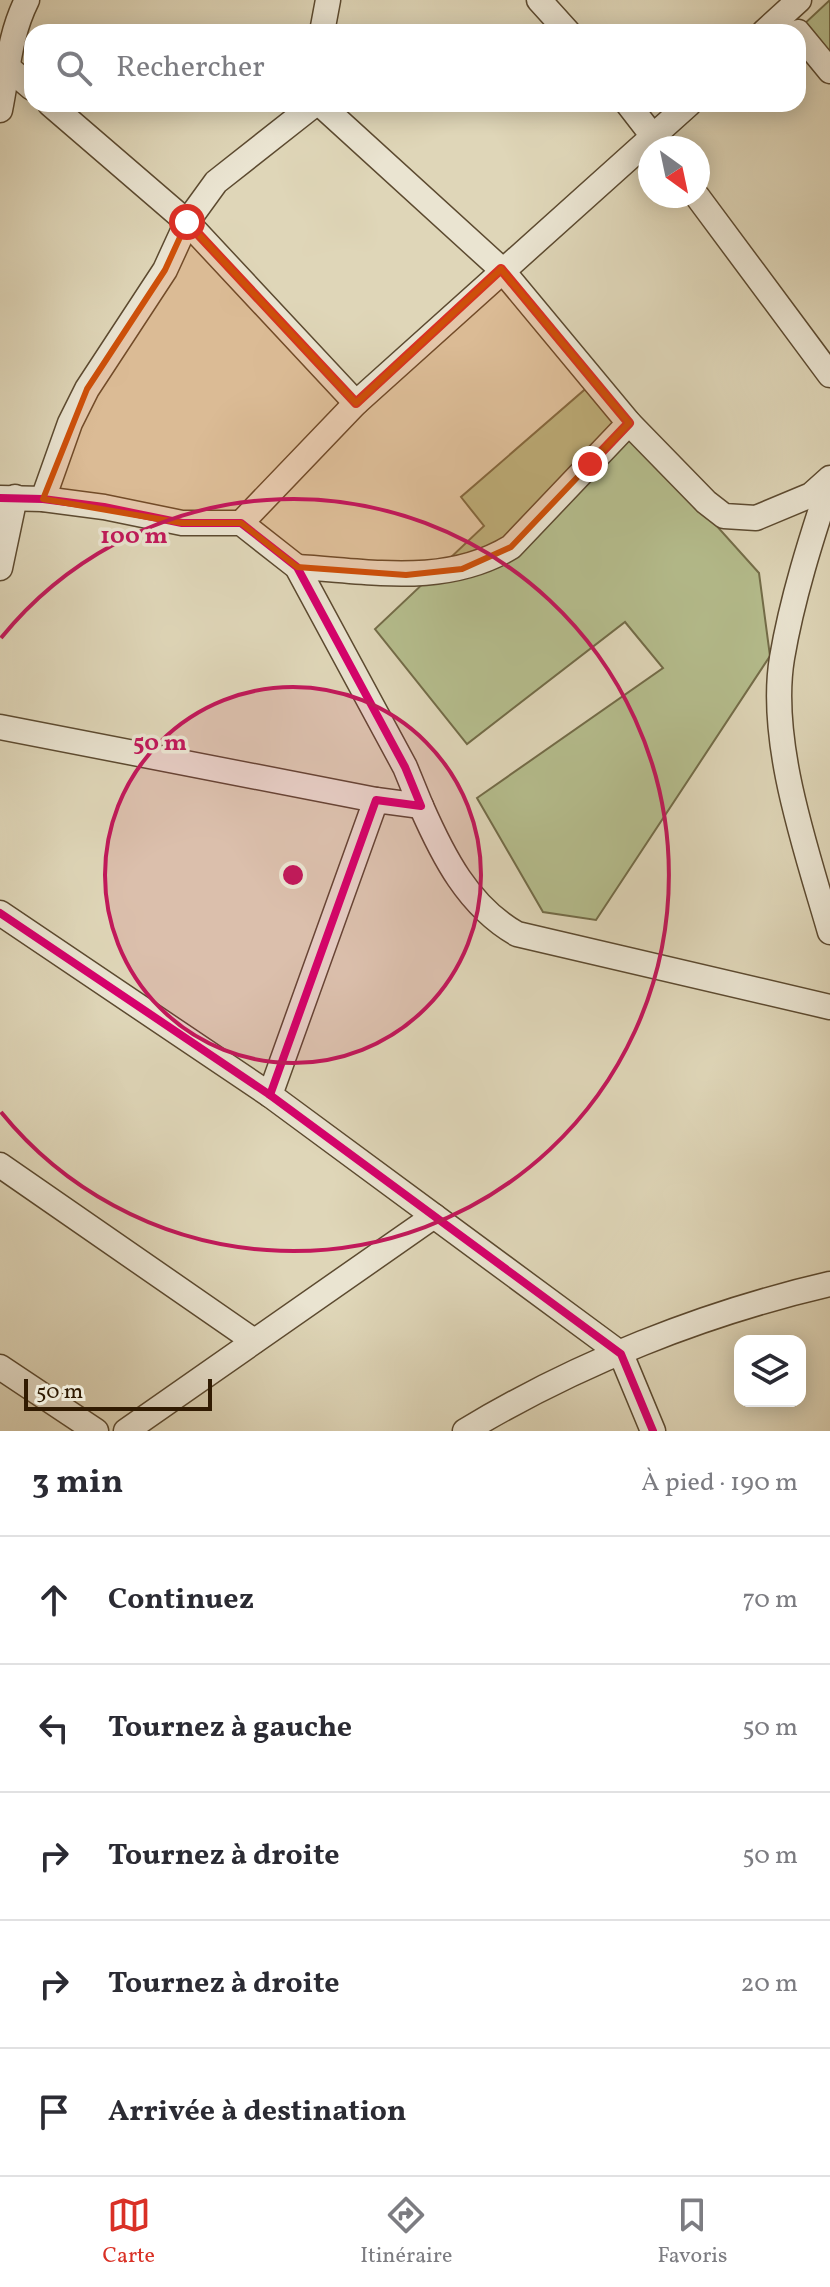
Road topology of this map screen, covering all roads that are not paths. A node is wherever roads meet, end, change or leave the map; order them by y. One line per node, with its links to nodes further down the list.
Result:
1 (27, 0): 7 (street)
2 (328, 0): 4 (street)
3 (539, 0): 5 (street)
4 (324, 24)
5 (561, 24)
6 (806, 37): 8 (street)
7 (5, 65): 9 (street); 10 (street)
8 (830, 71)
9 (24, 81)
10 (0, 110)
11 (59, 112): 20 (street)
12 (308, 112): 20 (street)
13 (327, 112): 21 (street)
14 (634, 112): 16 (street)
15 (683, 112): 17 (street)
16 (653, 136)
17 (664, 136)
18 (638, 159): 21 (street)
19 (706, 208): 22 (street)
20 (187, 222): 23 (street); 27 (street)
21 (501, 269): 23 (street); 24 (street)
22 (830, 375)
23 (356, 403): 28 (street)
24 (629, 423): 25 (street); 29 (street)
25 (830, 480): 35 (street)
26 (7, 498): 27 (street); 30 (street)
27 (43, 499): 28 (street)
28 (241, 523): 29 (street)
29 (297, 567): 33 (street)
30 (0, 568)
31 (0, 727): 32 (street)
32 (376, 800): 33 (street); 37 (street)
33 (421, 806): 36 (street)
34 (0, 913): 37 (street)
35 (830, 932)
36 (830, 1007)
37 (270, 1095): 39 (street)
38 (0, 1165): 41 (street)
39 (434, 1216): 41 (street); 42 (street)
40 (830, 1284): 42 (street)
41 (254, 1341): 45 (street)
42 (621, 1354): 46 (street); 47 (street)
43 (0, 1367): 44 (street)
44 (96, 1431)
45 (126, 1431)
46 (465, 1431)
47 (653, 1431)

